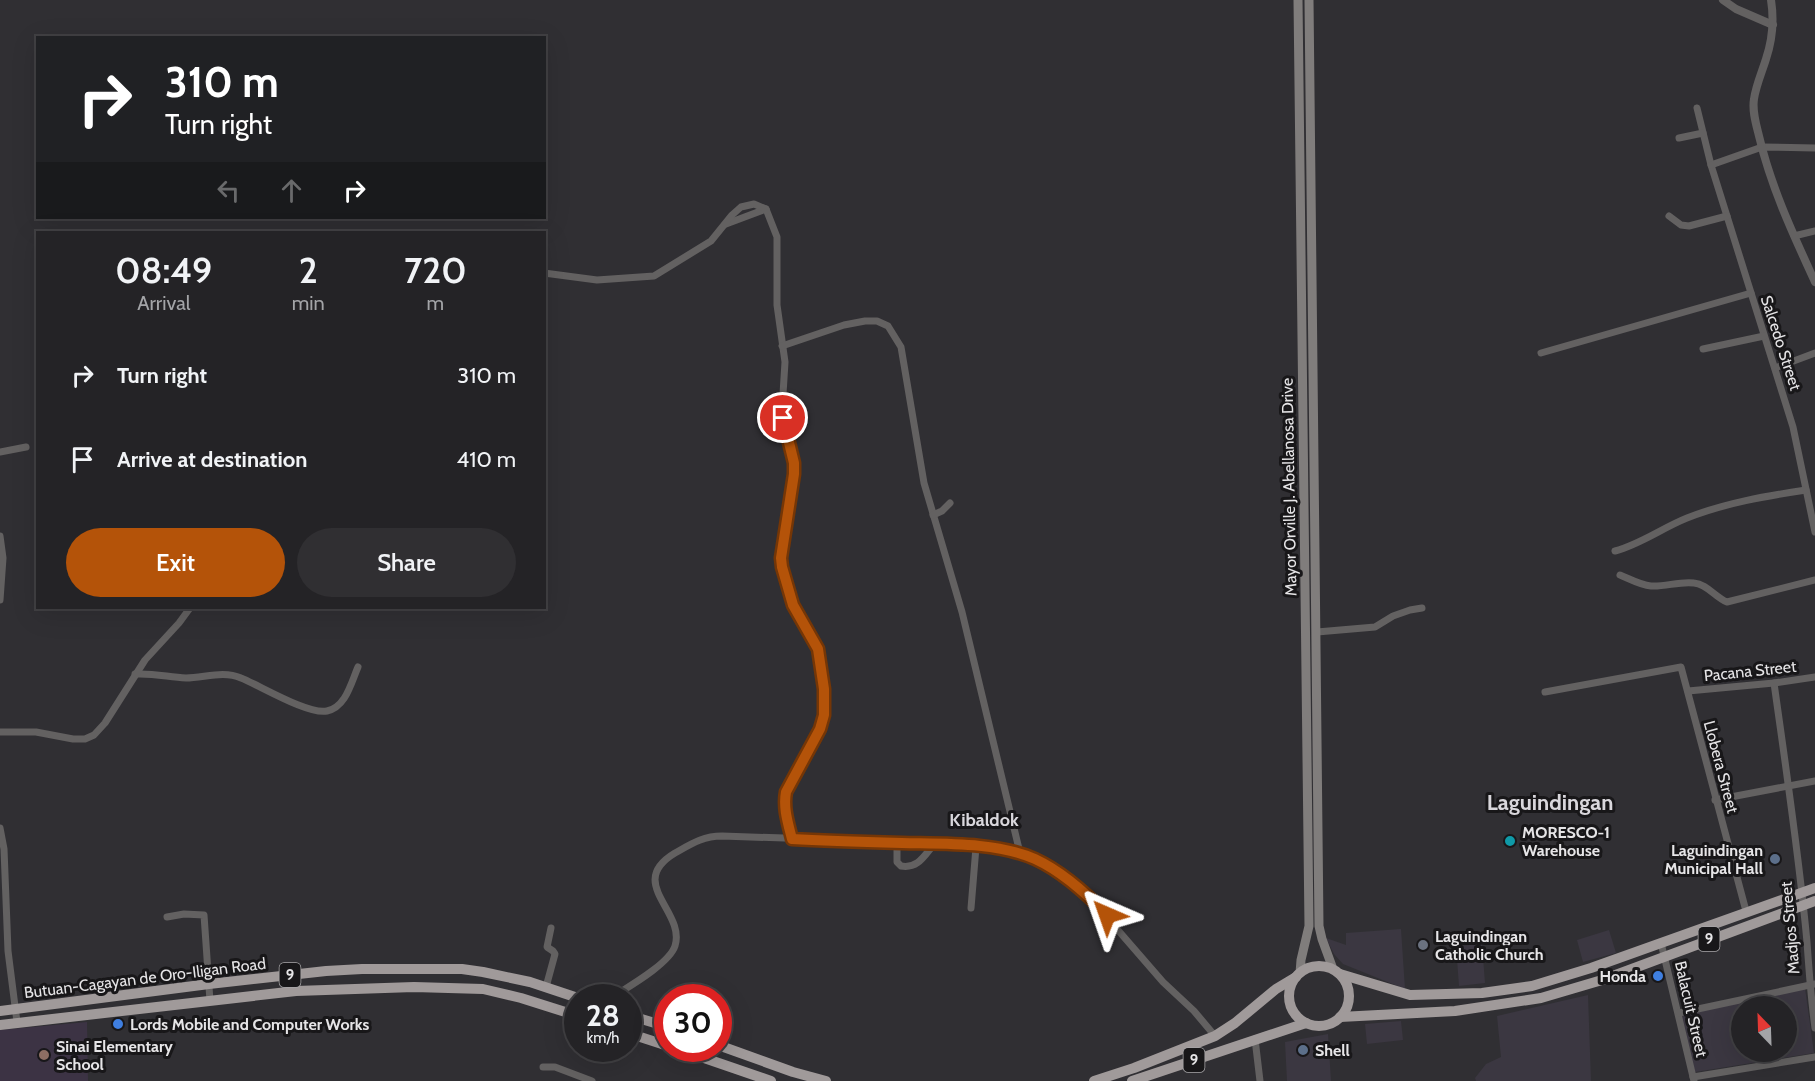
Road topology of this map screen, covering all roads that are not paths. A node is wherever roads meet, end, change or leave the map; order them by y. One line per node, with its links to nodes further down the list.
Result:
1 (1298, 0): 69 (main road, Mayor Orville J. Abellanosa Drive)
2 (1309, 0): 38 (main road, Mayor Orville J. Abellanosa Drive)
3 (1723, 0): 5 (street)
4 (1771, 0): 5 (street)
5 (1773, 25): 9 (street)
6 (1696, 108): 7 (street, Salcedo Street)
7 (1703, 133): 8 (street); 11 (street, Salcedo Street)
8 (1679, 138)
9 (1762, 147): 10 (street); 11 (street); 15 (street)
10 (1815, 148)
11 (1711, 165): 13 (street, Salcedo Street)
12 (1669, 216): 13 (street)
13 (1727, 216): 18 (street, Salcedo Street)
14 (1815, 231): 15 (street)
15 (1794, 236): 17 (street)
16 (546, 273): 20 (street)
17 (1815, 282)
18 (1751, 293): 19 (street, Salcedo Street); 22 (street)
19 (1764, 336): 21 (street); 24 (street, Salcedo Street)
20 (782, 346): 29 (street); 50 (street)
21 (1703, 349)
22 (1541, 352)
23 (1815, 353): 24 (street)
24 (1775, 368): 27 (street, Salcedo Street)
25 (26, 447): 26 (street)
26 (0, 453)
27 (1806, 490): 30 (street, Salcedo Street); 32 (street)
28 (950, 502): 29 (street)
29 (933, 515): 54 (street)
30 (1815, 532)
31 (0, 536): 35 (street)
32 (1615, 551)
33 (1620, 575): 34 (street)
34 (1815, 580)
35 (0, 600)
36 (1422, 608): 38 (street)
37 (189, 609): 40 (street)
38 (1317, 632): 68 (main road, Mayor Orville J. Abellanosa Drive)
39 (358, 667): 40 (street)
40 (135, 674): 45 (street)
41 (1815, 677): 42 (street, Pacana Street)
42 (1774, 684): 43 (street, Pacana Street); 47 (street, Madjos Street)
43 (1688, 691): 44 (street, Llobera Street); 48 (street, Llobera Street)
44 (1545, 692)
45 (0, 732)
46 (1815, 781): 47 (street)
47 (1788, 785): 48 (street); 56 (street, Madjos Street)
48 (1715, 800): 60 (street, Llobera Street)
49 (0, 828): 77 (street)
50 (792, 839): 51 (street); 71 (street)
51 (897, 843): 52 (street); 52 (street)
52 (934, 843): 53 (street)
53 (976, 847): 54 (street); 59 (street)
54 (1020, 854): 86 (street)
55 (1815, 888): 56 (highway, 9)
56 (1801, 892): 58 (street, Madjos Street); 60 (highway, 9)
57 (1815, 901): 58 (highway, 9)
58 (1802, 905): 64 (street, Madjos Street); 66 (highway, 9)
59 (971, 908)
60 (1746, 911): 65 (highway, 9)
61 (167, 917): 70 (street)
62 (551, 928): 73 (street)
63 (1815, 939): 64 (street)
64 (1807, 941): 72 (street, Madjos Street)
65 (1661, 943): 66 (street, Balacuit Street); 68 (highway, 9)
66 (1665, 956): 80 (street, Balacuit Street); 81 (highway, 9)
67 (483, 972): 70 (highway, Butuan-Cagayan de Oro-Iligan Road / 9); 73 (highway, Butuan-Cagayan de Oro-Iligan Road / 9); 74 (highway)
68 (1337, 972): 69 (highway, 9); 81 (highway)
69 (1298, 975): 83 (highway); 86 (highway, 9)
70 (209, 984): 76 (street); 77 (highway, Butuan-Cagayan de Oro-Iligan Road / 9)
71 (631, 984)
72 (1812, 984): 80 (street); 85 (street, Madjos Street)
73 (546, 987): 75 (highway, Butuan-Cagayan de Oro-Iligan Road / 9)
74 (483, 988): 76 (highway, Butuan-Cagayan de Oro-Iligan Road / 9); 79 (highway, Butuan-Cagayan de Oro-Iligan Road / 9)
75 (564, 993)
76 (210, 1001): 82 (highway, Butuan-Cagayan de Oro-Iligan Road / 9)
77 (16, 1009): 78 (highway, Butuan-Cagayan de Oro-Iligan Road / 9); 82 (street)
78 (0, 1011)
79 (564, 1012)
80 (1678, 1013): 94 (street, Balacuit Street)
81 (1340, 1017): 83 (highway, 9)
82 (17, 1022): 84 (highway, Butuan-Cagayan de Oro-Iligan Road / 9)
83 (1306, 1023): 87 (highway, 9)
84 (0, 1025)
85 (1815, 1028)
86 (1215, 1036): 89 (highway, 9)
87 (1255, 1039): 92 (highway, 9); 100 (street)
88 (732, 1050): 97 (highway)
89 (1174, 1052): 92 (highway); 98 (highway, 9)
90 (1815, 1057): 94 (street)
91 (716, 1062): 96 (highway)
92 (1180, 1065): 99 (highway, 9)
93 (543, 1067): 95 (street)
94 (1693, 1079)
95 (592, 1081)
96 (771, 1081)
97 (825, 1081)
98 (1094, 1081)
99 (1132, 1081)
100 (1260, 1081)

